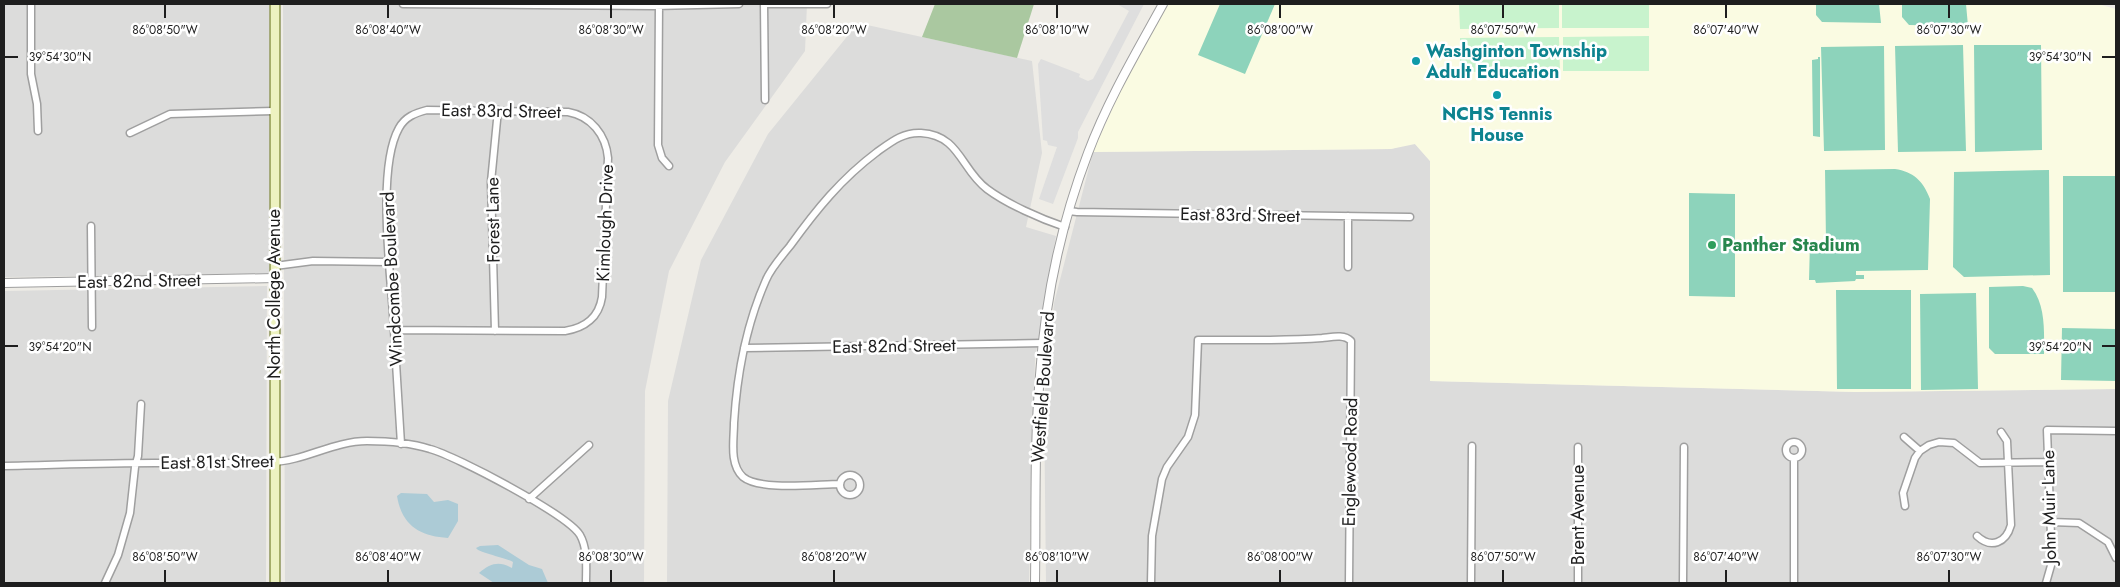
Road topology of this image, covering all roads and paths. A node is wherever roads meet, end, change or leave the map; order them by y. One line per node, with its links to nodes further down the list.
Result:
1 (31, 4): 14 (street)
2 (275, 4): 11 (main road, North College Avenue)
3 (403, 4): 8 (street)
4 (739, 4): 8 (street)
5 (765, 4): 6 (street); 9 (street)
6 (827, 4)
7 (1163, 4): 17 (street, Westfield Boulevard)
8 (659, 5): 16 (street)
9 (765, 100)
10 (498, 110): 12 (street, East 83rd Street); 13 (street, East 83rd Street); 30 (street, Forest Lane)
11 (274, 111): 15 (street); 23 (main road, North College Avenue)
12 (408, 118): 22 (street, Windcombe Boulevard)
13 (593, 124): 30 (street, Kimlough Drive)
14 (38, 131)
15 (130, 133)
16 (669, 166)
17 (1069, 211): 18 (street, East 83rd Street); 21 (street, Westfield Boulevard)
18 (1348, 216): 19 (street, East 83rd Street); 24 (street)
19 (1410, 217)
20 (91, 226): 26 (street)
21 (1065, 227): 31 (street, Westfield Boulevard); 32 (street)
22 (389, 262): 23 (street); 29 (street, Windcombe Boulevard)
23 (275, 266): 25 (main road, North College Avenue)
24 (1348, 267)
25 (275, 278): 26 (street, East 82nd Street); 44 (main road, North College Avenue)
26 (92, 282): 27 (street, East 82nd Street); 28 (street)
27 (4, 283)
28 (92, 326)
29 (394, 330): 30 (street); 37 (street, Windcombe Boulevard)
30 (494, 331)
31 (1043, 343): 32 (street, East 82nd Street); 60 (street, Westfield Boulevard)
32 (744, 348): 49 (street)
33 (141, 404): 46 (street)
34 (2116, 430): 45 (street, John Muir Lane)
35 (2001, 432): 47 (street)
36 (1904, 437): 42 (street)
37 (401, 444): 44 (street, East 81st Street); 50 (street, East 81st Street)
38 (589, 445): 50 (street)
39 (1472, 446): 63 (street)
40 (1684, 446): 65 (street)
41 (1578, 447): 64 (street, Brent Avenue)
42 (1920, 451): 47 (street); 51 (street)
43 (1794, 459): 66 (street)
44 (274, 462): 46 (street, East 81st Street); 58 (main road, North College Avenue)
45 (2048, 462): 47 (street); 52 (street, John Muir Lane)
46 (136, 463): 48 (street, East 81st Street); 57 (street)
47 (2008, 463): 53 (street)
48 (4, 466)
49 (840, 484)
50 (529, 499): 59 (street, East 81st Street)
51 (1905, 506)
52 (2051, 522): 55 (street); 67 (street, John Muir Lane)
53 (1977, 536)
54 (2116, 540): 55 (street)
55 (2108, 542): 56 (street)
56 (2116, 558)
57 (105, 583)
58 (275, 583)
59 (586, 583)
60 (1035, 583)
61 (1152, 583): 62 (street, Englewood Road)
62 (1349, 583)
63 (1471, 583)
64 (1578, 583)
65 (1683, 583)
66 (1794, 583)
67 (2046, 583)

